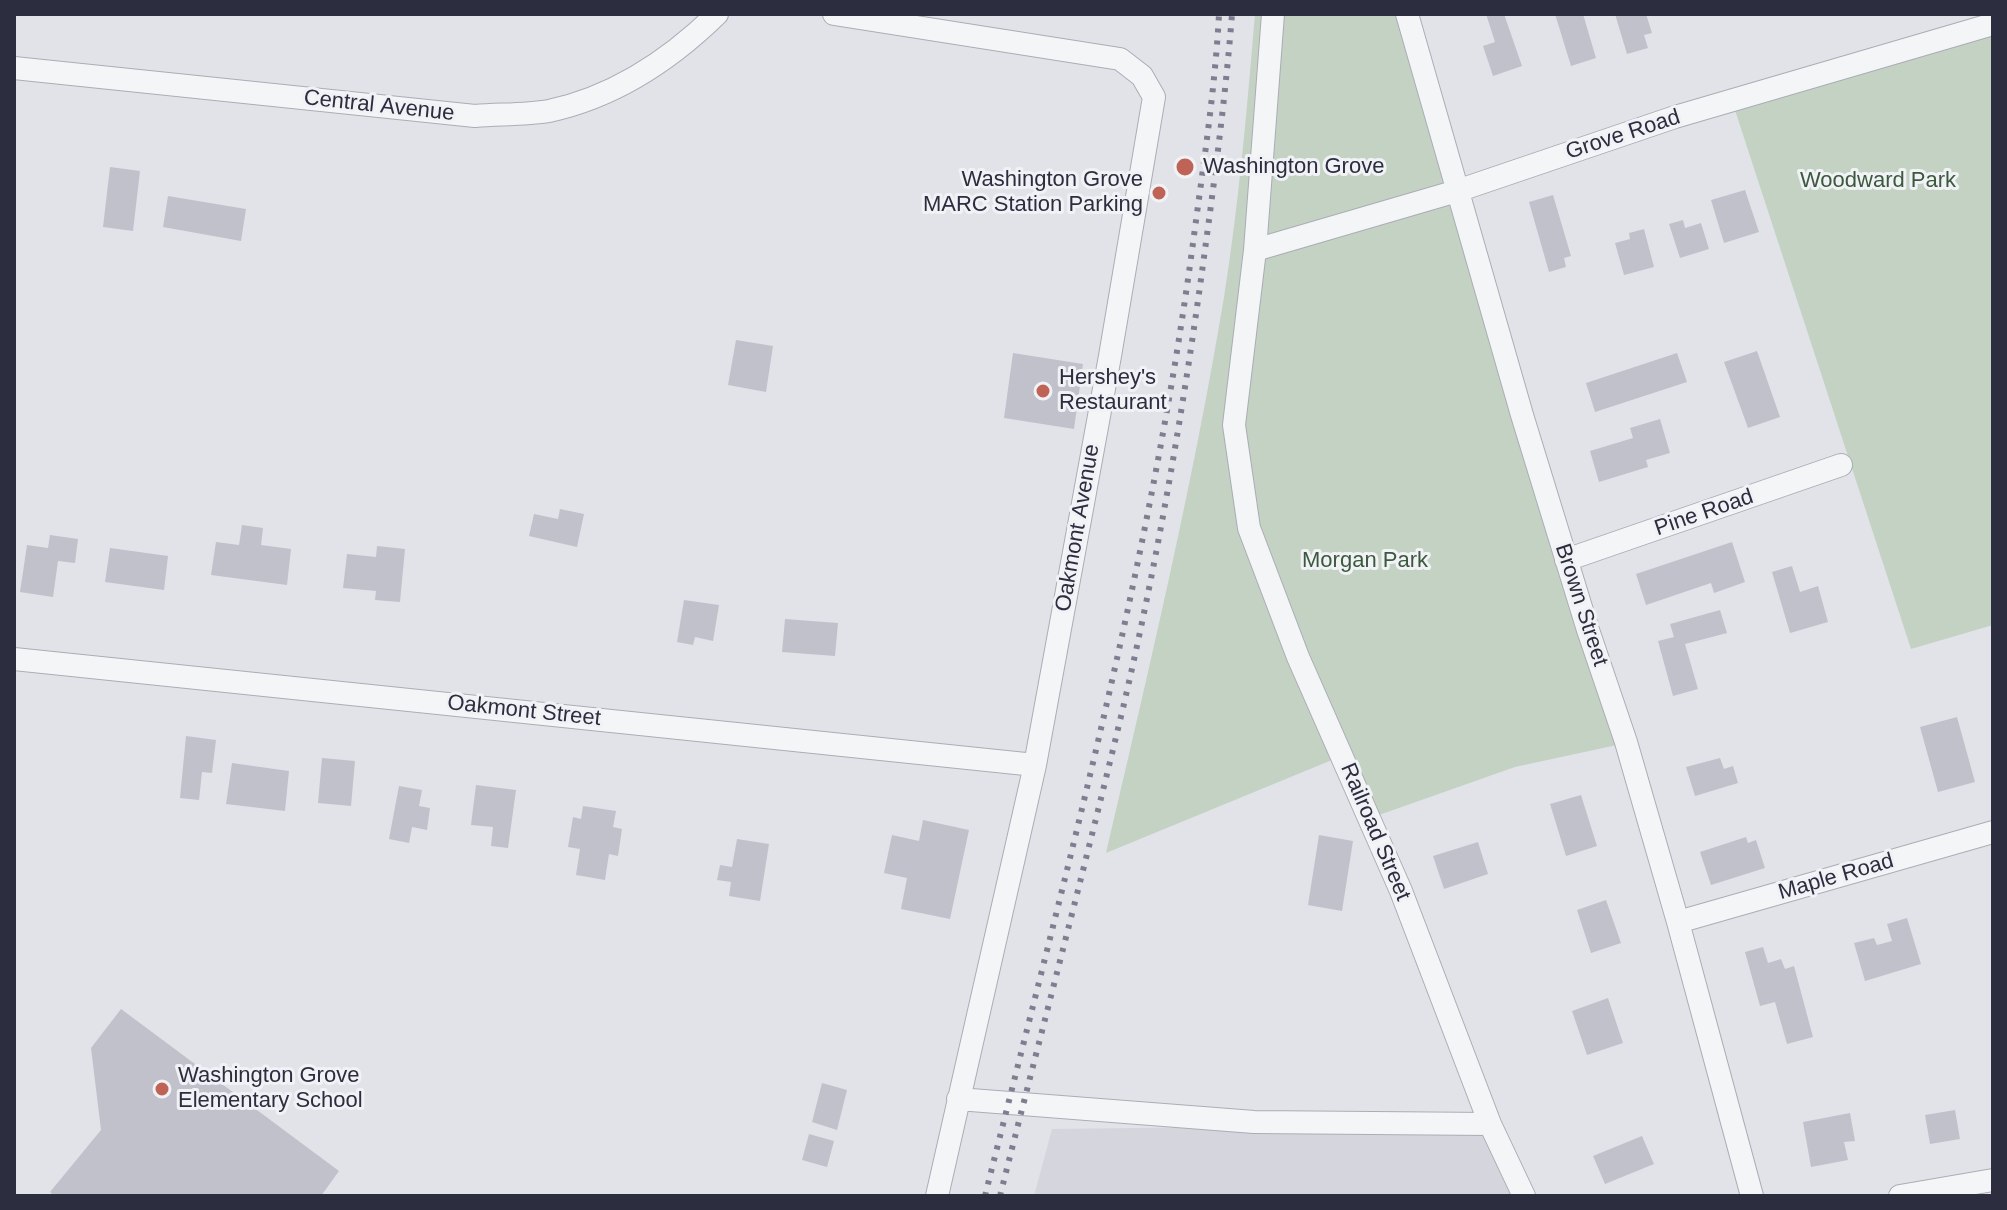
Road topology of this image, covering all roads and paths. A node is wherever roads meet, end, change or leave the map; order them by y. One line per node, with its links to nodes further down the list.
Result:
1 (717, 14): 6 (street, Central Avenue)
2 (834, 14): 12 (street, Oakmont Avenue)
3 (1273, 14): 8 (street, Railroad Street)
4 (1407, 14): 7 (street, Brown Street)
5 (1993, 24): 7 (street, Grove Road)
6 (14, 68)
7 (1457, 191): 8 (street, Grove Road); 10 (street, Brown Street)
8 (1255, 250): 16 (street, Railroad Street)
9 (1841, 465): 10 (street, Pine Road)
10 (1566, 560): 14 (street, Brown Street)
11 (14, 659): 12 (street, Oakmont Street)
12 (1035, 765): 15 (street, Oakmont Avenue)
13 (1993, 832): 14 (street, Maple Road)
14 (1678, 922): 20 (street, Brown Street)
15 (958, 1099): 16 (street); 18 (street, Oakmont Avenue)
16 (1490, 1124): 19 (street, Railroad Street)
17 (1993, 1180): 21 (street)
18 (937, 1196)
19 (1524, 1196)
20 (1752, 1196)
21 (1900, 1196)

